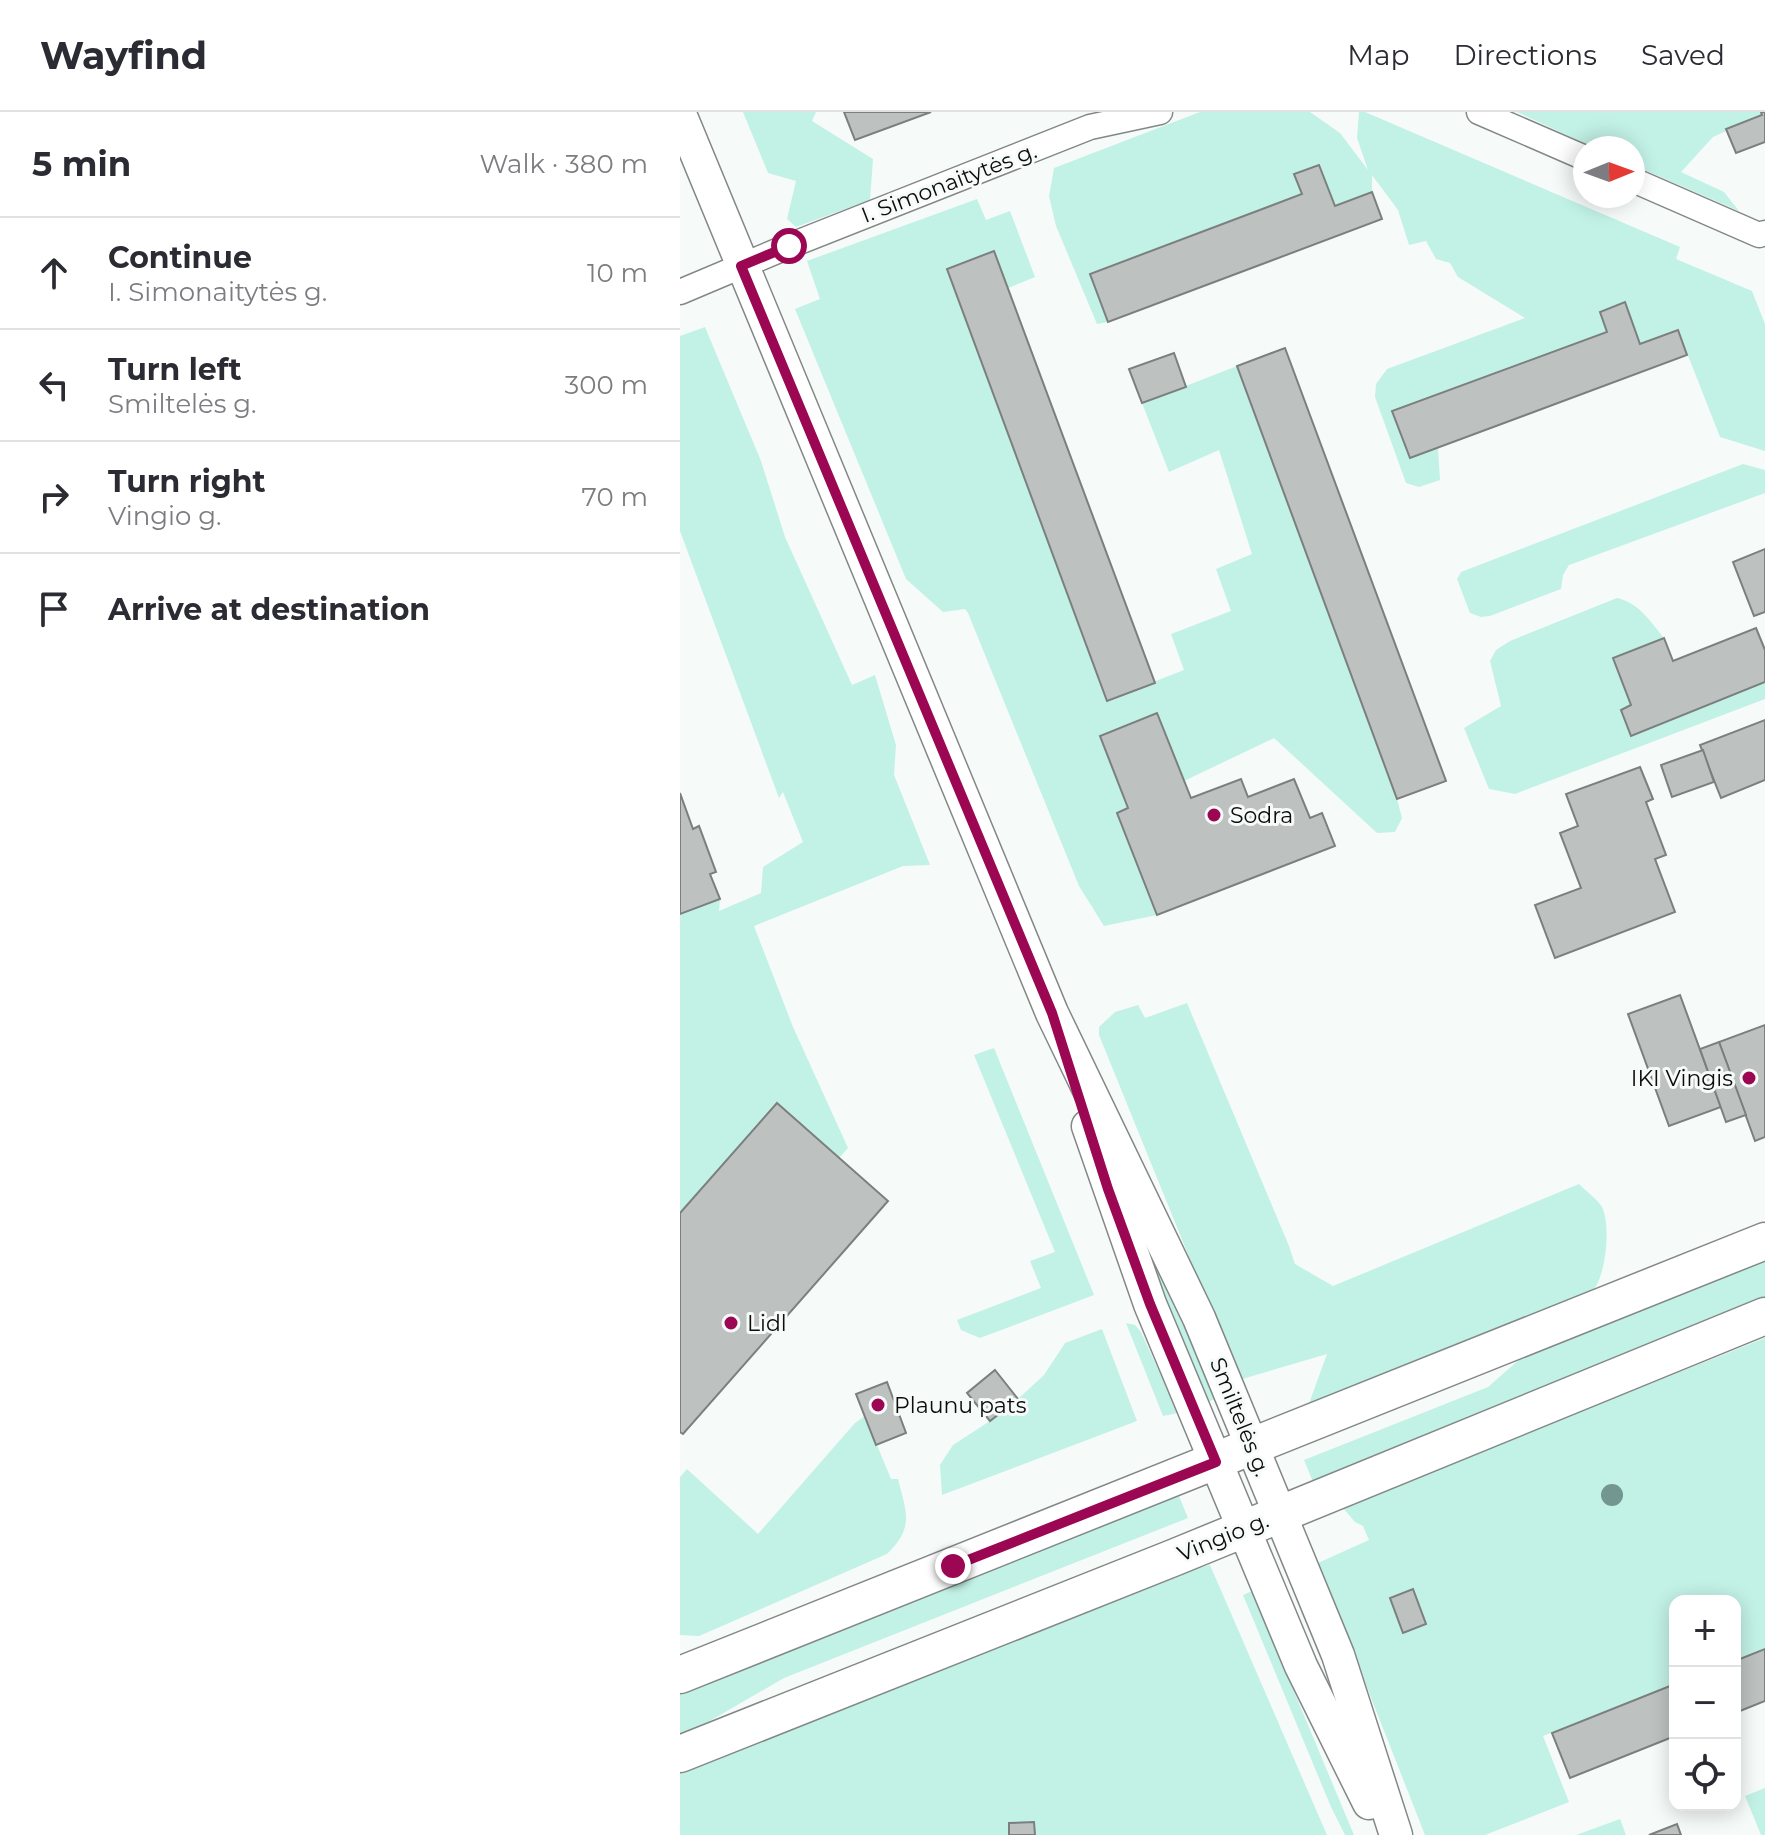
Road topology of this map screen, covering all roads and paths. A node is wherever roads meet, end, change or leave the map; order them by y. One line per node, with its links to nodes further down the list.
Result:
1 (1160, 112): 7 (street, I. Simonaitytės g.)
2 (1479, 112): 4 (street)
3 (680, 114): 7 (street, Smiltelės g.)
4 (1573, 153)
5 (1645, 185): 6 (street)
6 (1765, 233)
7 (741, 266): 8 (street, I. Simonaitytės g.); 9 (street, Smiltelės g.)
8 (680, 292)
9 (1052, 1013): 12 (street, Smiltelės g.); 13 (street, Smiltelės g.)
10 (1765, 1241): 12 (main road)
11 (1765, 1316): 14 (main road, Vingio g.)
12 (1253, 1448): 13 (main road); 14 (street, Smiltelės g.)
13 (1216, 1462): 15 (street, Smiltelės g.); 16 (main road)
14 (1280, 1514): 15 (main road, Vingio g.); 19 (street, Smiltelės g.)
15 (1244, 1529): 17 (main road, Vingio g.); 18 (street, Smiltelės g.)
16 (680, 1675)
17 (680, 1754)
18 (1386, 1835)
19 (1396, 1835)

